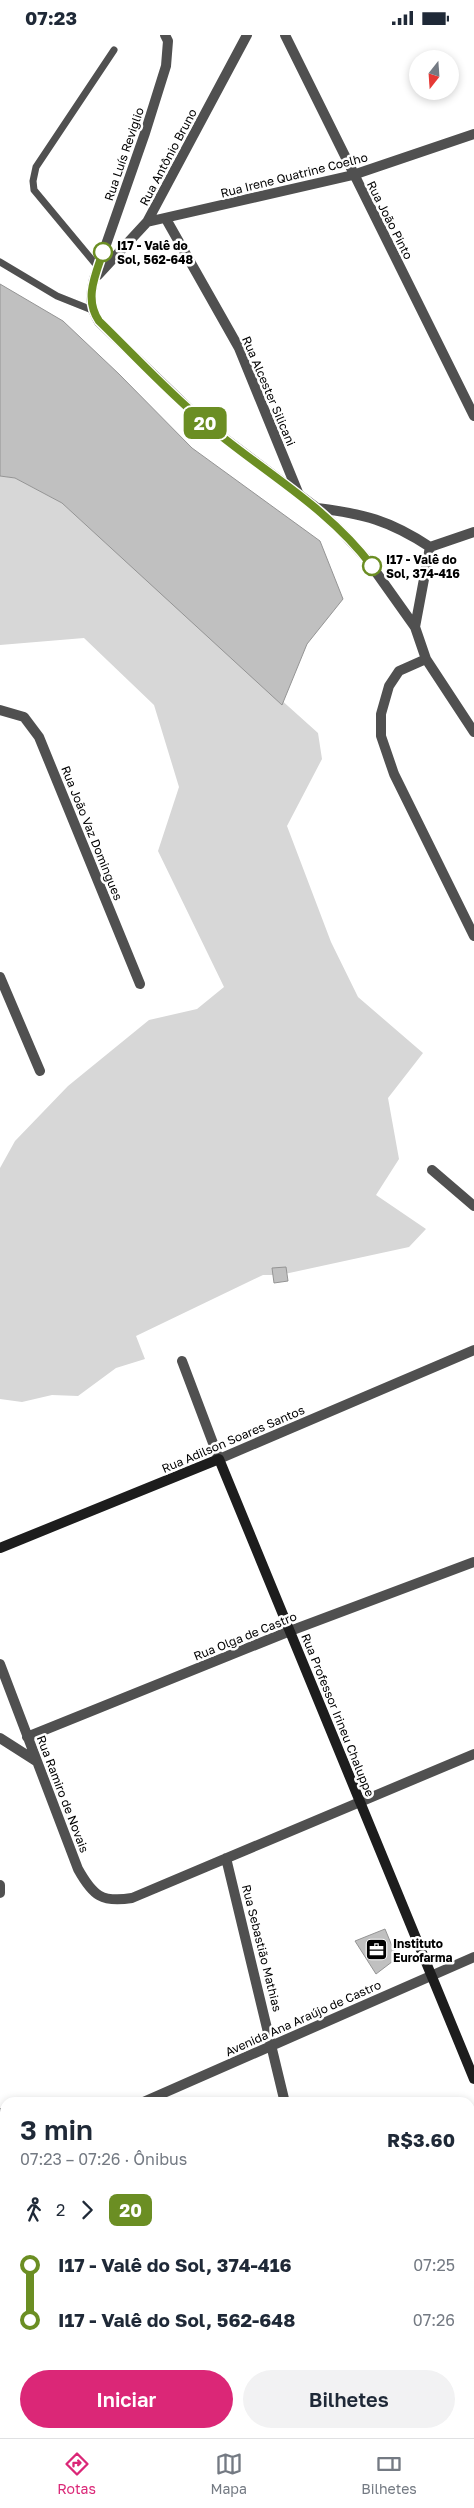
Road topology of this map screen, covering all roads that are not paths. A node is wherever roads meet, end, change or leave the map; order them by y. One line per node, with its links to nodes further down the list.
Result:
1 (165, 35): 10 (street, Rua Luís Reviglio)
2 (248, 35): 8 (street, Rua Antônio Bruno)
3 (285, 35): 6 (street, Rua João Pinto)
4 (114, 50): 10 (lane)
5 (474, 134): 6 (street, Rua Irene Quatrine Coelho)
6 (353, 175): 7 (street, Rua Irene Quatrine Coelho); 13 (street, Rua João Pinto)
7 (166, 219): 8 (street, Rua Irene Quatrine Coelho); 14 (street, Rua Alcester Silicani)
8 (147, 222): 11 (street, Rua Antônio Bruno)
9 (0, 262): 12 (lane)
10 (98, 267): 11 (street, Rua Luís Reviglio)
11 (94, 279): 12 (street, Rua Luís Reviglio)
12 (92, 310): 14 (street)
13 (474, 416)
14 (299, 496): 15 (street)
15 (317, 508): 17 (street); 18 (street)
16 (474, 532): 17 (street)
17 (430, 547): 18 (street)
18 (415, 627): 19 (street)
19 (426, 659): 21 (street); 23 (street)
20 (0, 710): 25 (street, Rua João Vaz Domingues)
21 (470, 720): 22 (street)
22 (474, 733)
23 (474, 936)
24 (0, 977): 26 (street)
25 (140, 984)
26 (40, 1071)
27 (432, 1170): 28 (street)
28 (474, 1206)
29 (474, 1350): 31 (street, Rua Adilson Soares Santos)
30 (182, 1361): 31 (street, Rua Professor Irineu Chaluppe)
31 (219, 1459): 32 (street, Rua Adilson Soares Santos); 34 (street, Rua Professor Irineu Chaluppe)
32 (0, 1549)
33 (474, 1562): 34 (street, Rua Olga de Castro)
34 (290, 1631): 36 (street, Rua Olga de Castro); 40 (street, Rua Professor Irineu Chaluppe)
35 (0, 1664): 36 (street, Rua Ramiro de Novais)
36 (27, 1737): 39 (street, Rua Ramiro de Novais)
37 (0, 1738): 39 (street)
38 (474, 1754): 40 (street)
39 (36, 1761): 41 (street, Rua Ramiro de Novais)
40 (360, 1802): 41 (street); 45 (street, Rua Professor Irineu Chaluppe)
41 (226, 1858): 46 (street, Rua Sebastião Mathias)
42 (0, 1885): 43 (street)
43 (0, 1893)
44 (474, 1957): 45 (street, Avenida Ana Araújo de Castro)
45 (431, 1976): 46 (street, Avenida Ana Araújo de Castro); 47 (street, Rua Professor Irineu Chaluppe)
46 (273, 2045): 48 (street, Avenida Ana Araújo de Castro); 49 (street, Rua Sebastião Mathias)
47 (474, 2079)
48 (155, 2097)
49 (284, 2097)

